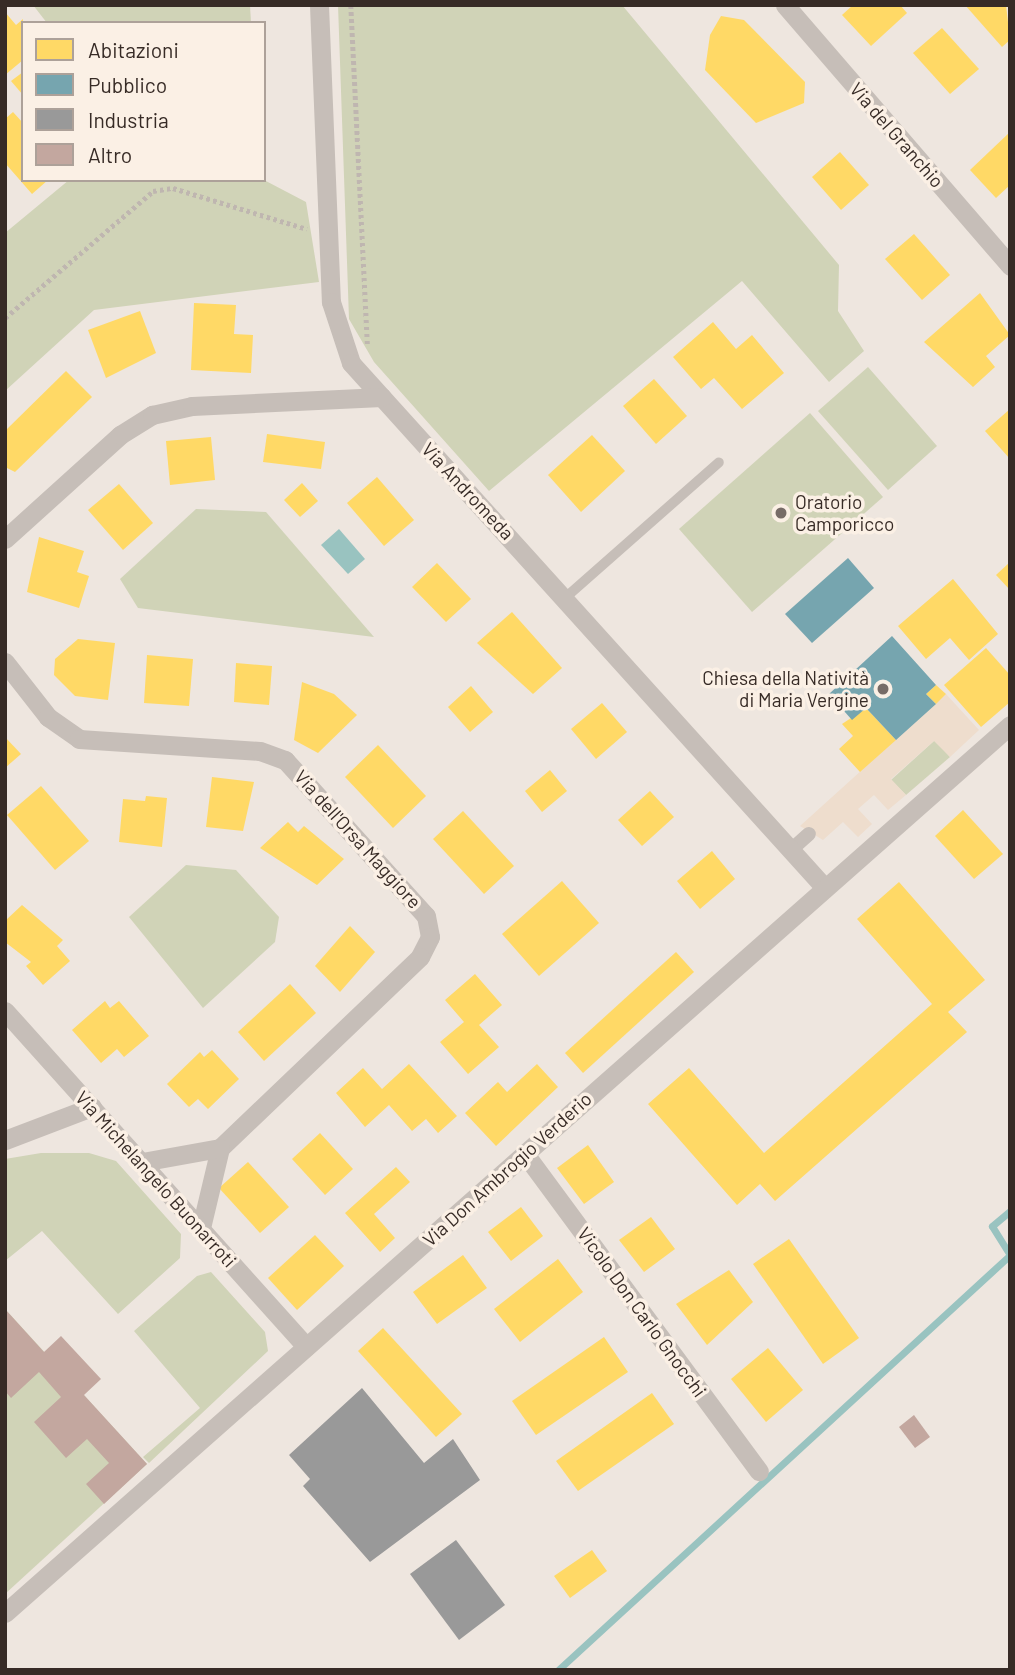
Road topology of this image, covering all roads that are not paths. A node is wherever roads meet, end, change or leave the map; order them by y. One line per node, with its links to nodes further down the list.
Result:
1 (319, 5): 4 (street, Via Andromeda)
2 (785, 5): 3 (street, Via del Granchio)
3 (1010, 266)
4 (382, 397): 6 (street); 7 (street, Via Andromeda)
5 (719, 462): 7 (lane)
6 (5, 539)
7 (565, 598): 11 (street, Via Andromeda)
8 (5, 662): 16 (street, Via dell'Orsa Maggiore)
9 (1010, 725): 12 (street, Via Don Ambrogio Verderio)
10 (809, 834): 11 (street)
11 (791, 850): 12 (street, Via Andromeda)
12 (825, 888): 17 (street, Via Don Ambrogio Verderio)
13 (5, 1011): 14 (street, Via Michelangelo Buonarroti)
14 (92, 1107): 15 (street); 18 (street, Via Michelangelo Buonarroti)
15 (5, 1140)
16 (220, 1148): 18 (street); 19 (street)
17 (525, 1154): 20 (street, Via Don Ambrogio Verderio); 21 (street, Vicolo Don Carlo Gnocchi)
18 (142, 1162): 19 (street, Via Michelangelo Buonarroti)
19 (201, 1228): 20 (street, Via Michelangelo Buonarroti)
20 (306, 1347): 22 (street, Via Don Ambrogio Verderio)
21 (759, 1471)
22 (5, 1613)

